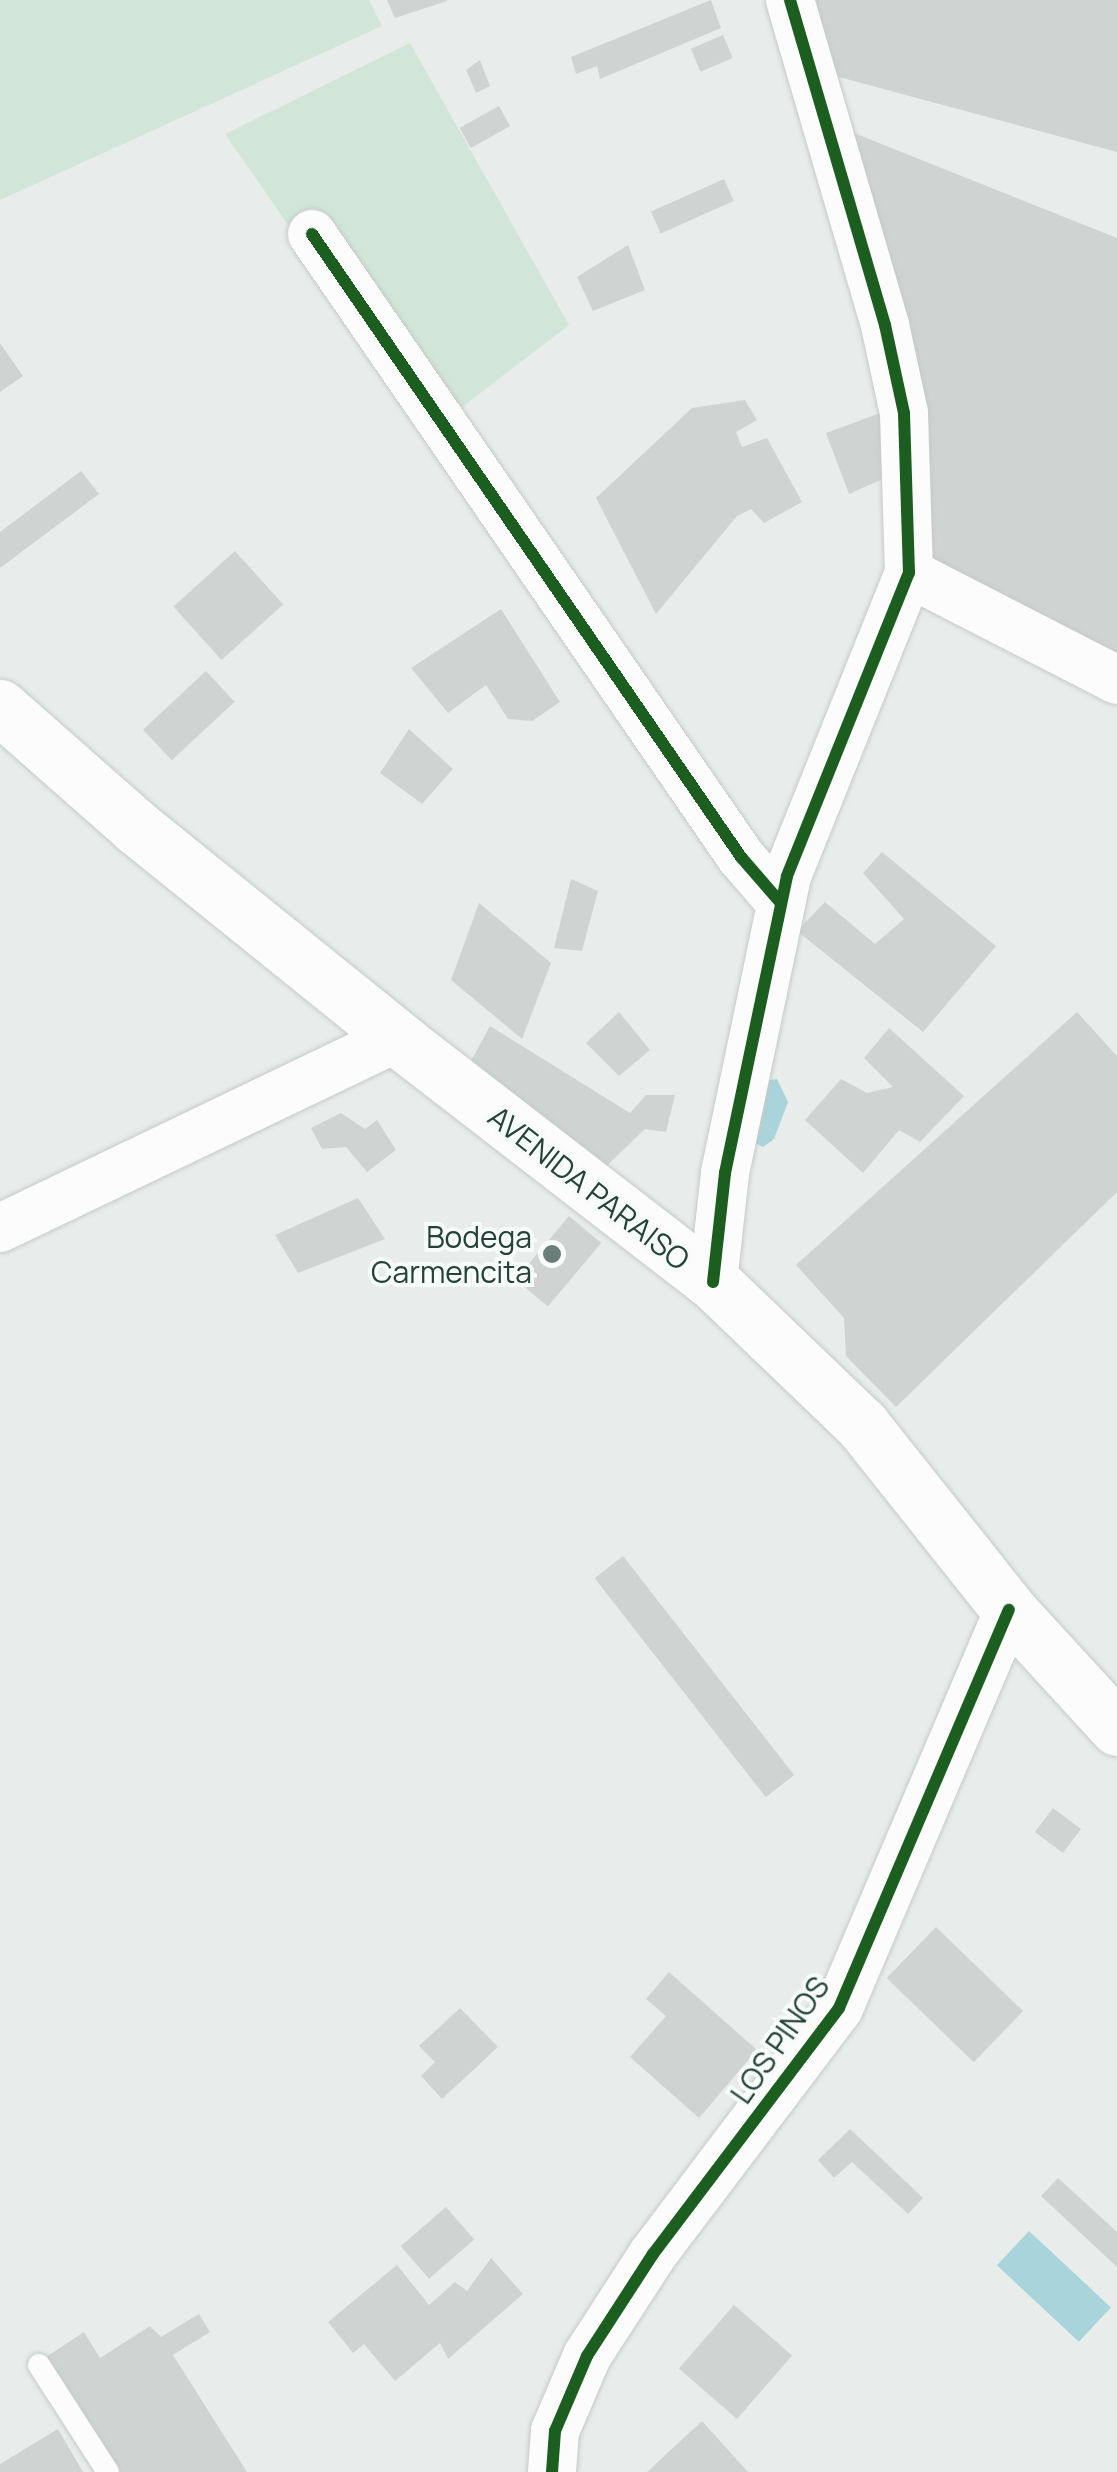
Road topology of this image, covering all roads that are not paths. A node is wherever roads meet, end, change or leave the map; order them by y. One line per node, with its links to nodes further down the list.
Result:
1 (790, 0): 3 (street)
2 (312, 234): 6 (street)
3 (910, 573): 4 (street); 6 (street)
4 (1117, 680)
5 (0, 707): 7 (main road, AVENIDA PARAISO)
6 (780, 902): 9 (street)
7 (398, 1038): 8 (street); 9 (main road, AVENIDA PARAISO)
8 (0, 1228)
9 (712, 1282): 10 (main road, AVENIDA PARAISO)
10 (1009, 1610): 11 (main road, AVENIDA PARAISO); 14 (street, LOS PINOS)
11 (1117, 1728)
12 (39, 2365): 13 (lane)
13 (108, 2472)
14 (552, 2472)

